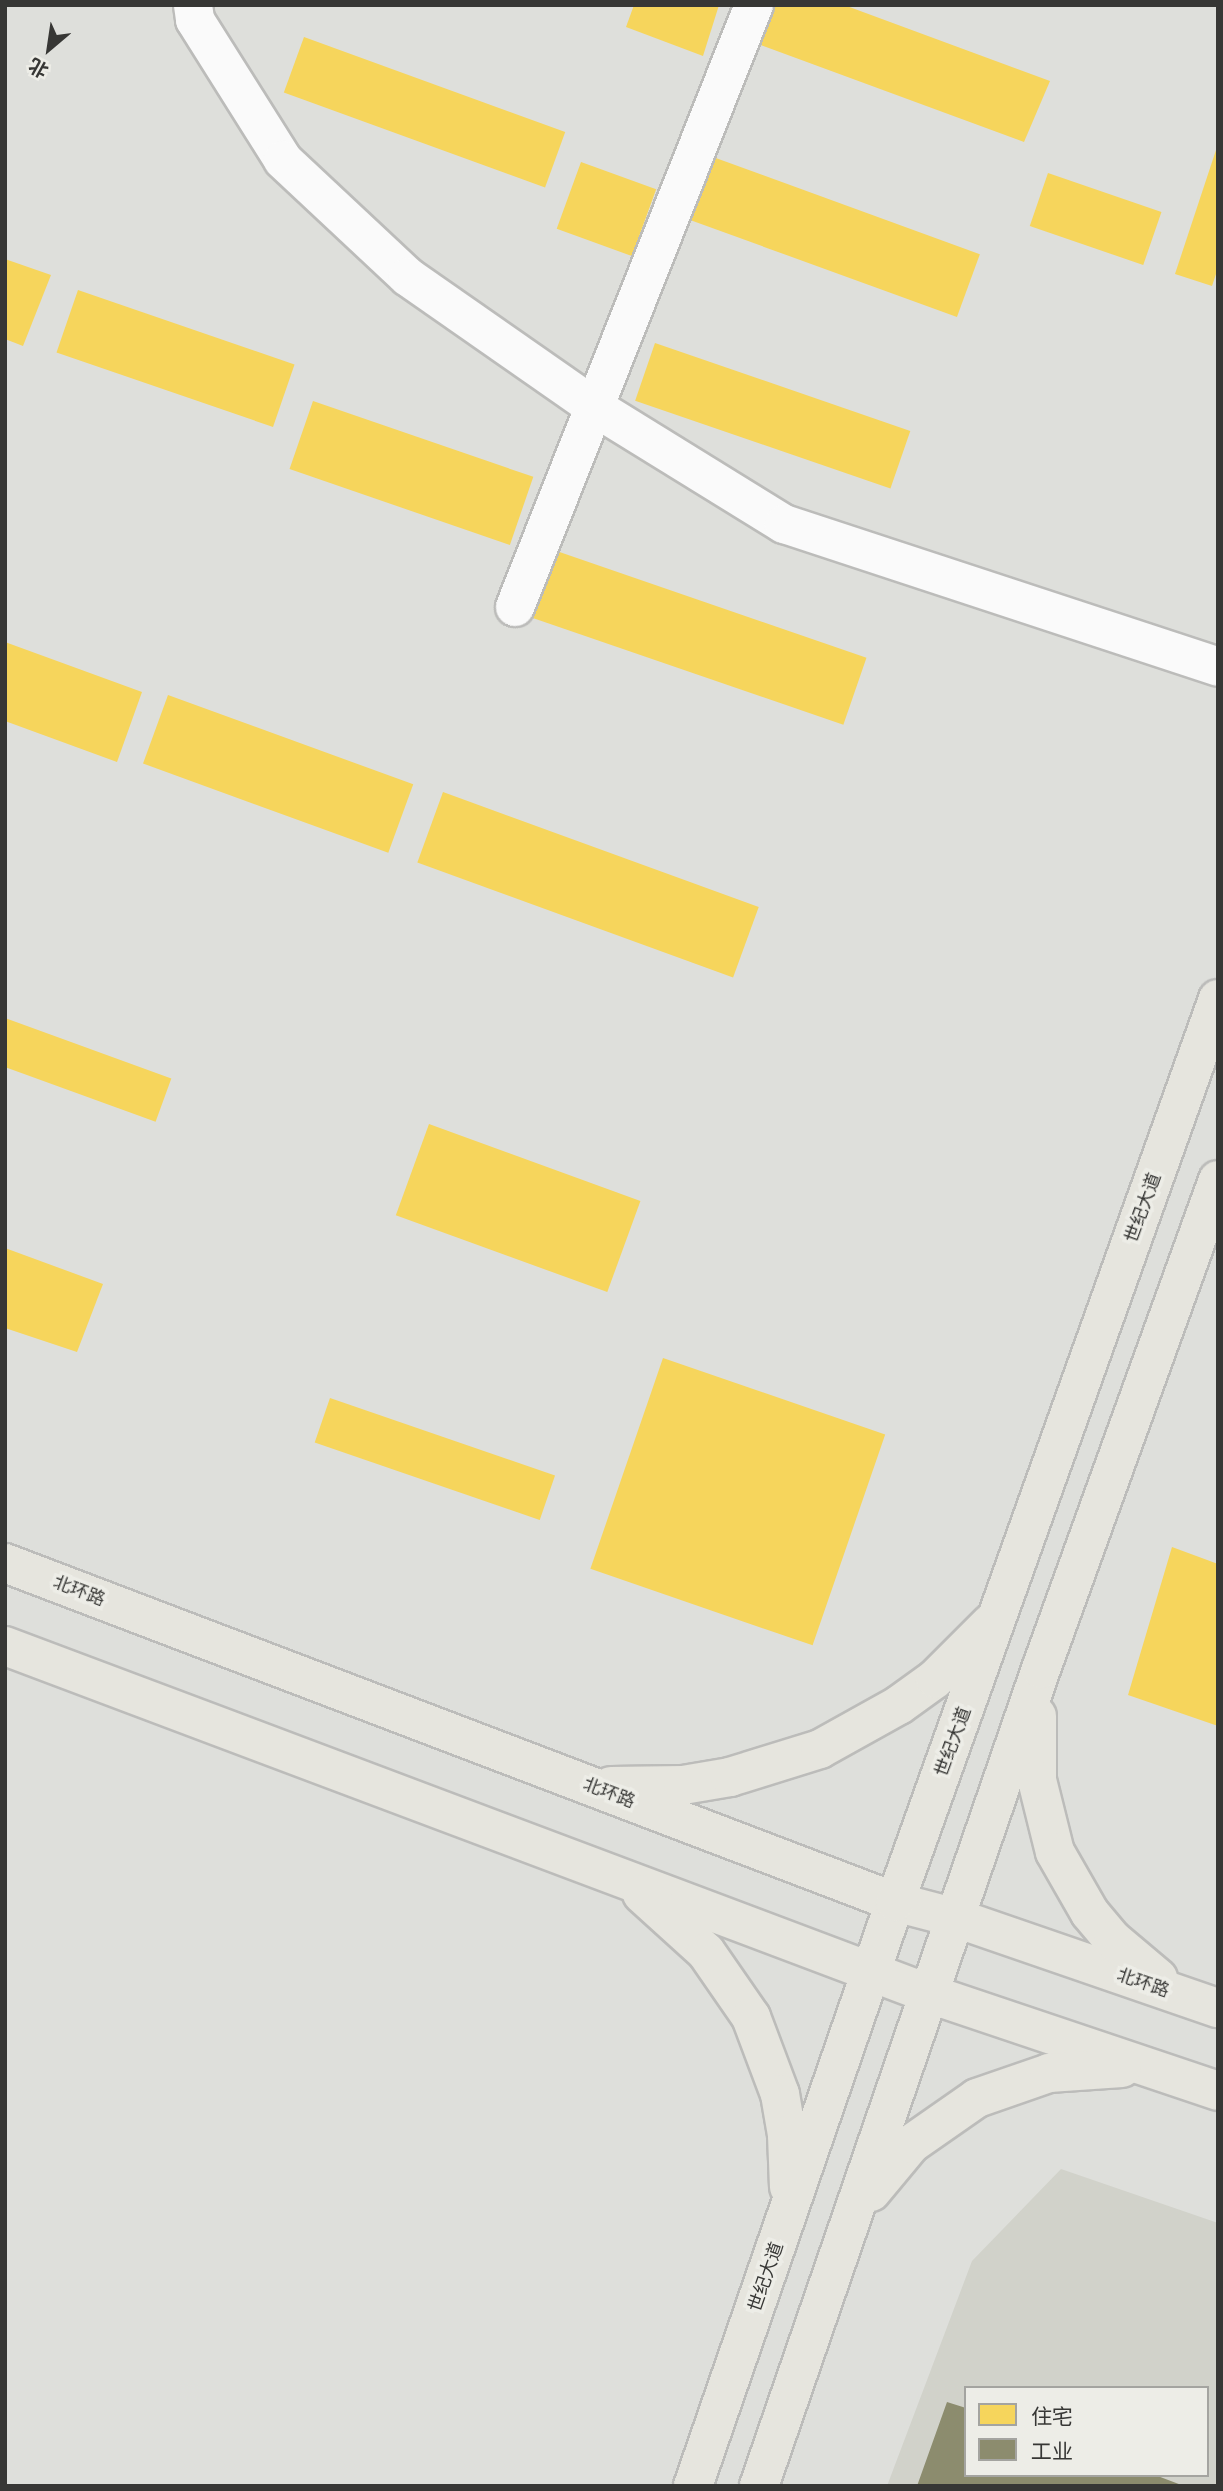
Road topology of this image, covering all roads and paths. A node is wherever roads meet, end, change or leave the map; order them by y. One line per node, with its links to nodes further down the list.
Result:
1 (193, 5): 3 (street)
2 (754, 5): 3 (street)
3 (596, 408): 4 (street); 5 (street)
4 (515, 607)
5 (1218, 667)
6 (1218, 999): 9 (main road, 世纪大道)
7 (1218, 1180): 11 (main road)
8 (5, 1563): 12 (main road, 北环路)
9 (998, 1615): 12 (main road); 14 (main road, 世纪大道)
10 (5, 1646): 13 (main road)
11 (1041, 1670): 15 (main road); 18 (main road)
12 (588, 1786): 14 (main road, 北环路)
13 (579, 1859): 16 (main road); 21 (main road)
14 (895, 1902): 15 (main road, 北环路); 16 (main road, 世纪大道)
15 (956, 1918): 17 (main road); 18 (main road, 北环路)
16 (873, 1969): 17 (main road); 21 (main road, 世纪大道)
17 (930, 1994): 19 (main road); 22 (main road)
18 (1209, 2005)
19 (1164, 2073): 20 (main road); 22 (main road)
20 (1218, 2091)
21 (786, 2218): 23 (main road, 世纪大道)
22 (844, 2243): 24 (main road)
23 (693, 2486)
24 (759, 2486)

